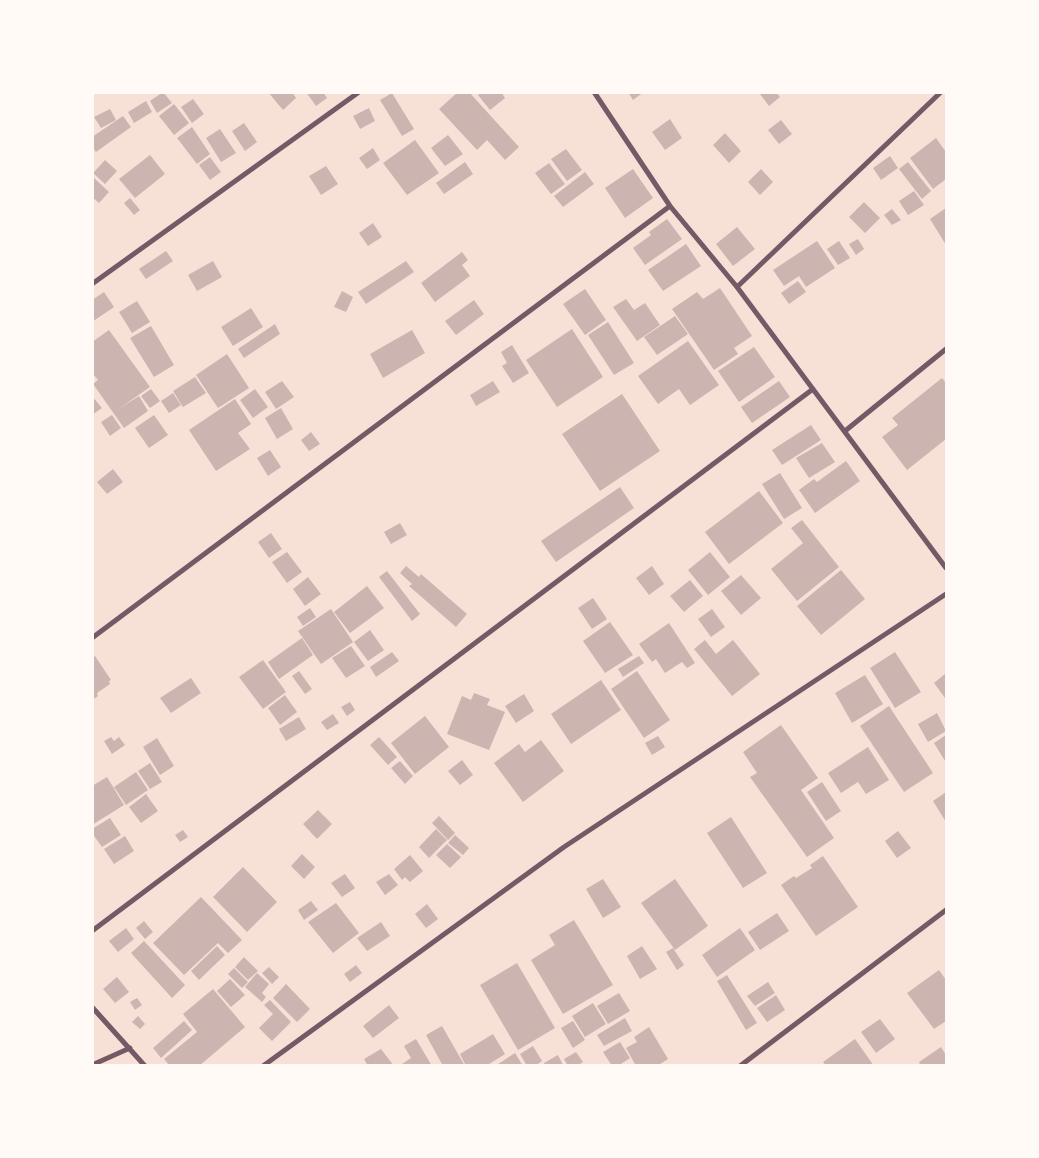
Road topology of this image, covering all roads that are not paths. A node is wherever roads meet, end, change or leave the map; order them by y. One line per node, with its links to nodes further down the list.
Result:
1 (359, 92): 5 (street)
2 (594, 92): 4 (street)
3 (941, 92): 6 (street)
4 (670, 206): 6 (street); 12 (street)
5 (92, 284)
6 (737, 287): 8 (street)
7 (946, 349): 9 (street)
8 (813, 388): 9 (street); 14 (street)
9 (844, 431): 10 (street)
10 (946, 568)
11 (946, 594): 19 (street)
12 (92, 638)
13 (946, 910): 20 (street)
14 (92, 931)
15 (92, 1007): 16 (street)
16 (130, 1048): 17 (street); 18 (street)
17 (92, 1066)
18 (145, 1066)
19 (263, 1066)
20 (740, 1066)

